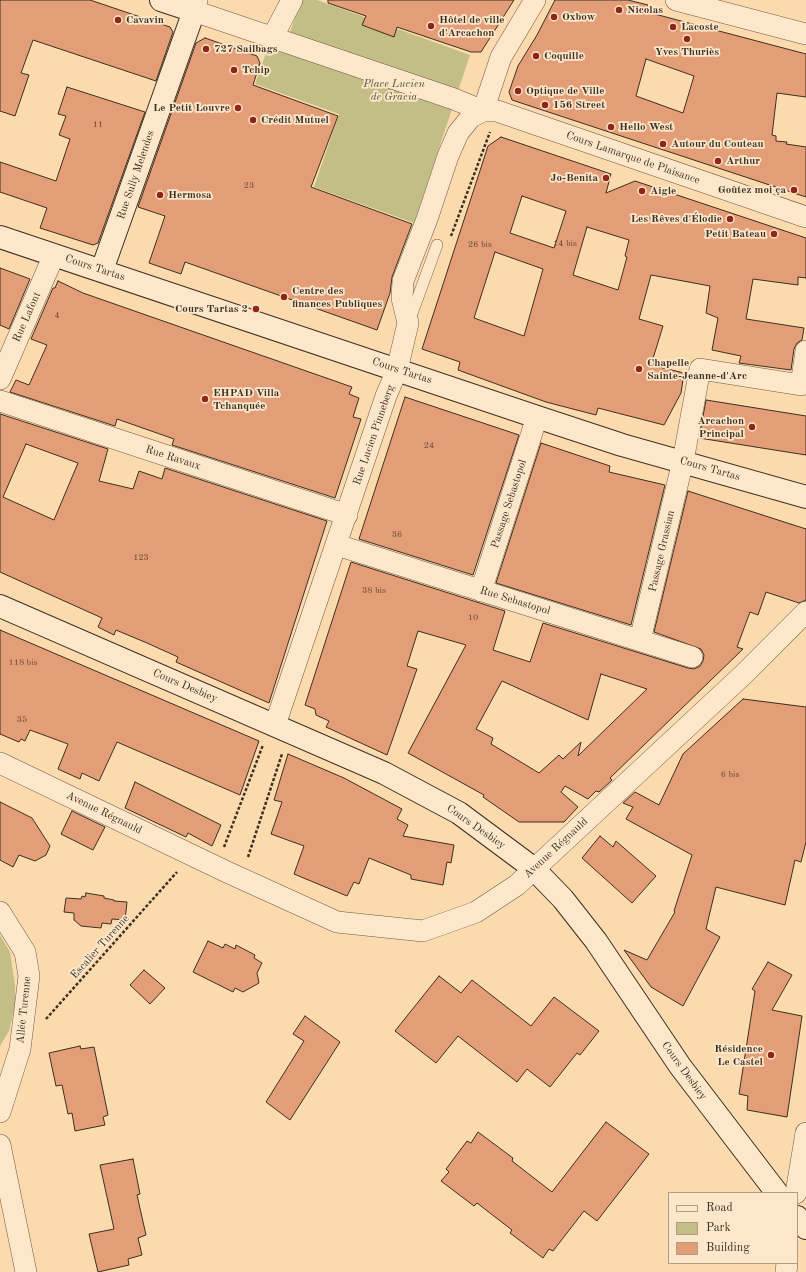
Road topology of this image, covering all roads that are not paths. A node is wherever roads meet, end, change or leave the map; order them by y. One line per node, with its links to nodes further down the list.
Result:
1 (161, 0): 5 (street)
2 (292, 0): 7 (street)
3 (535, 0): 8 (street)
4 (676, 0): 6 (street)
5 (196, 6): 7 (street); 13 (street, Rue Sully Melendes)
6 (806, 34)
7 (272, 38): 8 (street)
8 (483, 111): 9 (street, Cours Lamarque de Plaisance); 14 (street, Rue Lucien Pinneberg)
9 (806, 217)
10 (0, 237): 12 (street, Cours Tartas)
11 (437, 245): 14 (lane)
12 (54, 255): 13 (street, Cours Tartas); 16 (street, Rue Lafont)
13 (102, 270): 17 (street, Cours Tartas)
14 (408, 323): 17 (street, Rue Lucien Pinneberg)
15 (806, 351): 21 (street, Passage Grassian)
16 (5, 355): 18 (street, Rue Lafont)
17 (397, 370): 20 (street, Cours Tartas); 23 (street, Rue Lucien Pinneberg)
18 (0, 379)
19 (0, 401): 23 (street, Rue Ravaux)
20 (537, 417): 21 (street, Cours Tartas); 25 (street, Passage Sebastopol)
21 (683, 461): 22 (street, Cours Tartas); 28 (street, Passage Grassian)
22 (806, 497)
23 (347, 515): 24 (street, Rue Lucien Pinneberg)
24 (337, 544): 25 (street, Rue Sebastopol); 30 (street, Rue Lucien Pinneberg)
25 (481, 591): 28 (street, Rue Sebastopol)
26 (0, 606): 30 (street, Cours Desbiey)
27 (806, 612): 32 (street, Avenue Régnauld)
28 (640, 640): 29 (street, Rue Sebastopol)
29 (692, 657)
30 (275, 725): 32 (street, Cours Desbiey)
31 (0, 763): 32 (street, Avenue Régnauld)
32 (534, 868): 37 (street, Cours Desbiey)
33 (0, 912): 34 (street, Allée Turenne)
34 (0, 1112)
35 (806, 1133): 38 (street)
36 (0, 1145): 41 (street)
37 (776, 1192)
38 (796, 1192)
39 (798, 1218): 40 (street)
40 (806, 1228)
41 (26, 1272)

